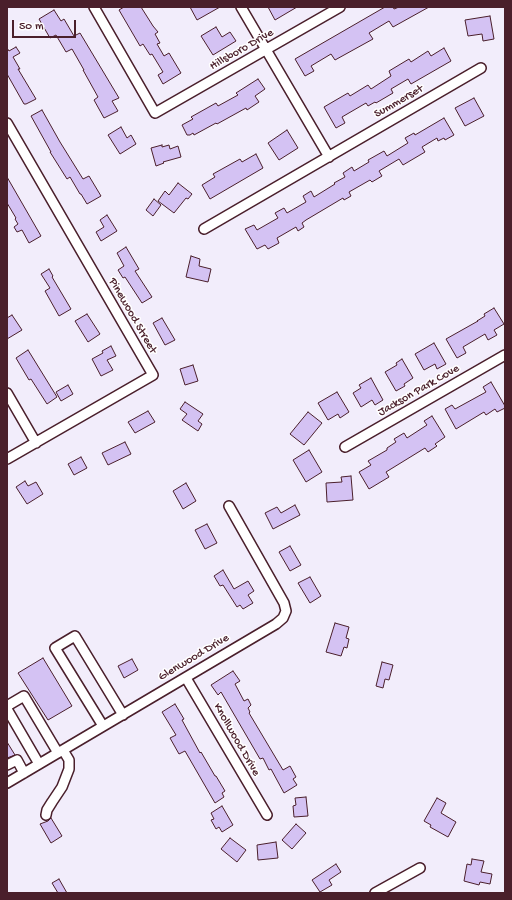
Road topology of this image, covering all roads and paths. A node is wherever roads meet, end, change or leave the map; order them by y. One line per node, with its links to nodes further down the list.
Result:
1 (94, 7): 4 (street, Hillsboro Drive)
2 (241, 7): 4 (street)
3 (340, 7): 4 (street, Hillsboro Drive)
4 (266, 50): 7 (street)
5 (481, 68): 7 (street, Summerset)
6 (7, 123): 11 (street, Pinewood Street)
7 (329, 157): 8 (street, Summerset)
8 (204, 229)
9 (505, 356): 12 (street, Jackson Park Cove)
10 (7, 393): 11 (street)
11 (36, 443): 13 (street, Pinewood Street)
12 (345, 447)
13 (7, 459)
14 (229, 506): 15 (street, Glenwood Drive)
15 (186, 678): 18 (street, Glenwood Drive); 26 (street, Knollwood Drive)
16 (7, 706): 20 (street)
17 (7, 709): 21 (street)
18 (123, 714): 19 (street, Glenwood Drive); 19 (street)
19 (103, 726): 20 (street, Glenwood Drive)
20 (60, 751): 21 (street, Glenwood Drive); 25 (street)
21 (39, 764): 23 (street, Glenwood Drive)
22 (7, 765): 23 (street)
23 (24, 773): 24 (street, Glenwood Drive)
24 (7, 783)
25 (46, 815)
26 (267, 815)
27 (420, 868): 28 (street)
28 (375, 893)

